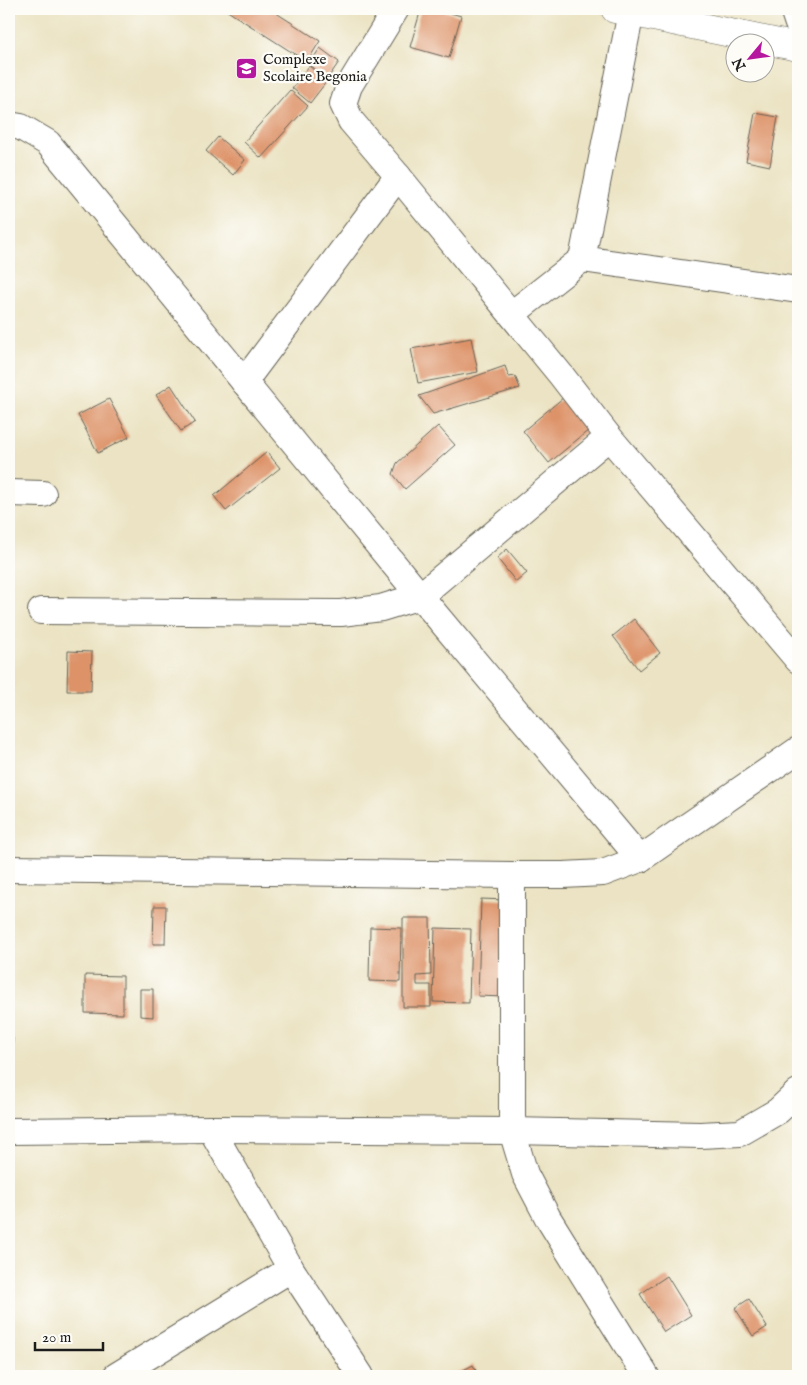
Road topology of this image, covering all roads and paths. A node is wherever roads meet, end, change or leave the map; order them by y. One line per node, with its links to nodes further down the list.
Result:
1 (396, 9): 7 (street)
2 (793, 9): 4 (street)
3 (623, 10): 5 (street); 8 (street)
4 (798, 24)
5 (798, 46)
6 (9, 124): 11 (street)
7 (398, 176): 10 (street); 11 (street)
8 (582, 259): 9 (street); 10 (street)
9 (798, 290)
10 (512, 314): 12 (street)
11 (244, 382): 15 (street)
12 (609, 437): 15 (street); 17 (street)
13 (9, 493): 14 (street)
14 (43, 494)
15 (420, 596): 16 (street); 19 (street)
16 (42, 611)
17 (798, 660)
18 (798, 750): 19 (street)
19 (640, 859): 21 (street)
20 (9, 869): 21 (street)
21 (512, 875): 24 (street)
22 (798, 1092): 24 (street)
23 (211, 1129): 24 (street); 25 (street); 26 (street)
24 (512, 1130): 29 (street)
25 (9, 1131)
26 (291, 1269): 27 (street); 28 (street)
27 (116, 1376)
28 (361, 1376)
29 (646, 1376)

